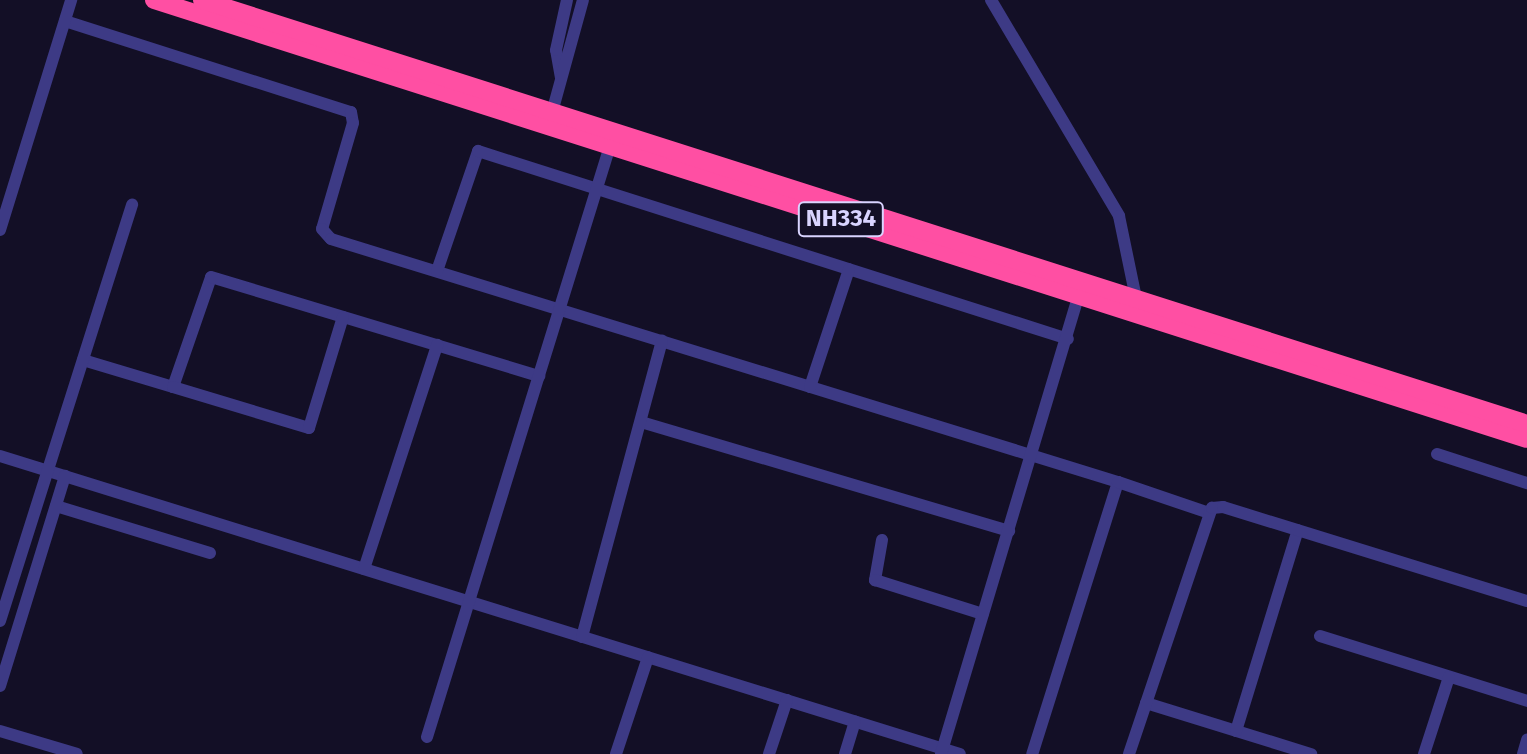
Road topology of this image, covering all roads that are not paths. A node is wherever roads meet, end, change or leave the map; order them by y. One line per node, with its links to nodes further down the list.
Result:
1 (71, 0): 7 (street)
2 (154, 0): 9 (highway, NH334)
3 (202, 0): 9 (highway, NH334)
4 (567, 0): 8 (street)
5 (583, 0): 8 (street)
6 (991, 0): 18 (street)
7 (65, 21): 13 (street); 16 (street)
8 (561, 78): 9 (street)
9 (550, 119): 10 (highway, NH334); 18 (highway, NH334)
10 (610, 146): 11 (street); 17 (highway, NH334)
11 (597, 188): 15 (street); 16 (street); 19 (street)
12 (132, 204): 24 (street)
13 (3, 210): 14 (street)
14 (0, 230)
15 (849, 269): 21 (street); 27 (street)
16 (437, 271): 19 (street)
17 (1079, 293): 21 (street); 30 (highway, NH334)
18 (1136, 298): 29 (highway, NH334)
19 (559, 309): 22 (street); 25 (street)
20 (343, 317): 23 (street); 26 (street); 26 (street)
21 (1068, 339): 33 (street)
22 (662, 341): 27 (street); 28 (street)
23 (437, 345): 25 (street); 44 (street)
24 (83, 360): 26 (street); 34 (street)
25 (539, 376): 46 (street)
26 (173, 387)
27 (810, 387): 33 (street)
28 (641, 422): 41 (street); 50 (street)
29 (1527, 424)
30 (1527, 439)
31 (1437, 454): 37 (street)
32 (0, 456): 34 (street)
33 (1032, 456): 36 (street); 41 (street)
34 (48, 471): 35 (street); 48 (street)
35 (65, 476): 38 (street); 44 (street)
36 (1118, 482): 39 (street); 68 (street)
37 (1527, 483)
38 (56, 506): 43 (street); 53 (street)
39 (1209, 513): 40 (street); 56 (street)
40 (1298, 530): 45 (street); 59 (street)
41 (1009, 531): 47 (street)
42 (882, 540): 47 (street)
43 (210, 553)
44 (364, 569): 46 (street)
45 (1527, 601)
46 (470, 602): 50 (street); 60 (street)
47 (983, 614): 62 (street)
48 (0, 621)
49 (1320, 636): 52 (street)
50 (582, 637): 51 (street)
51 (648, 657): 54 (street); 64 (street)
52 (1449, 677): 55 (street); 71 (street)
53 (0, 686)
54 (787, 700): 57 (street); 65 (street)
55 (1527, 701)
56 (1146, 703): 59 (street); 69 (street)
57 (855, 721): 62 (street); 66 (street)
58 (0, 731): 63 (street)
59 (1236, 731): 70 (street)
60 (427, 737)
61 (1527, 740): 72 (street)
62 (941, 751): 67 (street)
63 (77, 754)
64 (616, 754)
65 (769, 754)
66 (845, 754)
67 (960, 754)
68 (1032, 754)
69 (1129, 754)
70 (1311, 754)
71 (1424, 754)
72 (1523, 754)

